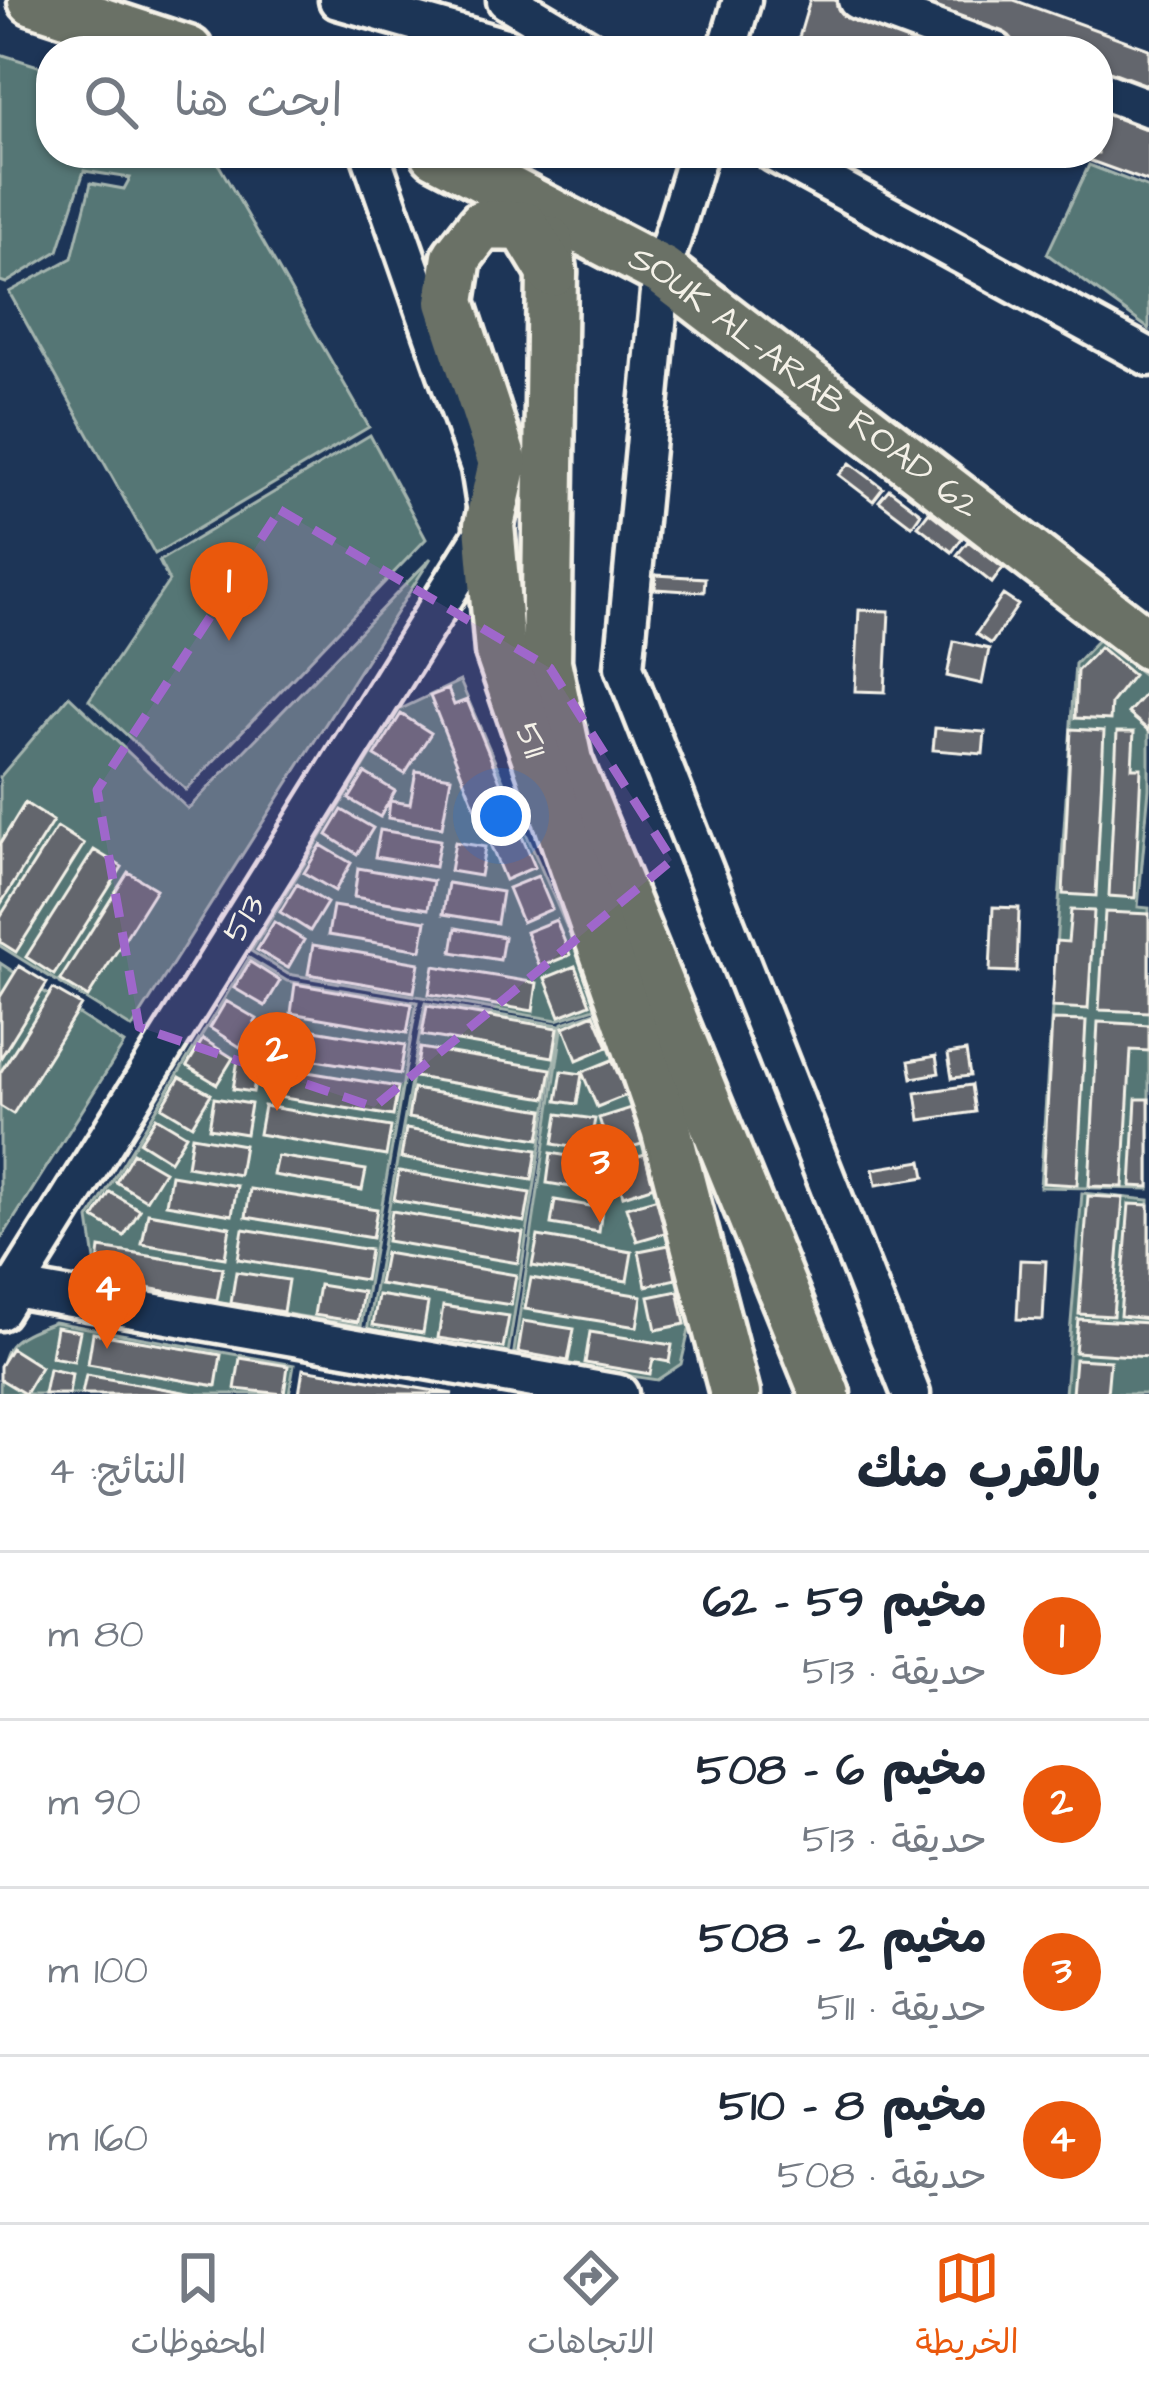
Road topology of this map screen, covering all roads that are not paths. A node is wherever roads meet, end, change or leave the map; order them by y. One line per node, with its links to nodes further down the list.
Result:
1 (33, 0): 6 (main road)
2 (338, 0): 7 (street)
3 (506, 0): 8 (street)
4 (742, 0): 9 (street)
5 (857, 0): 10 (street)
6 (142, 36)
7 (466, 36)
8 (567, 36)
9 (731, 36)
10 (954, 36)
11 (1113, 95): 12 (street)
12 (1149, 108)
13 (375, 168): 21 (street, 511)
14 (465, 168): 17 (main road, SOUK AL-ARAB ROAD 62)
15 (693, 168): 18 (street)
16 (802, 168): 20 (street)
17 (544, 208): 18 (main road, SOUK AL-ARAB ROAD 62); 19 (main road, 511)
18 (662, 271): 22 (main road, SOUK AL-ARAB ROAD 62); 27 (street)
19 (552, 272): 21 (main road); 26 (main road, 511)
20 (1149, 357)
21 (489, 526): 23 (street, 513); 25 (main road, 511)
22 (1149, 645)
23 (7, 1299): 24 (street)
24 (619, 1394)
25 (735, 1394)
26 (825, 1394)
27 (911, 1394)

